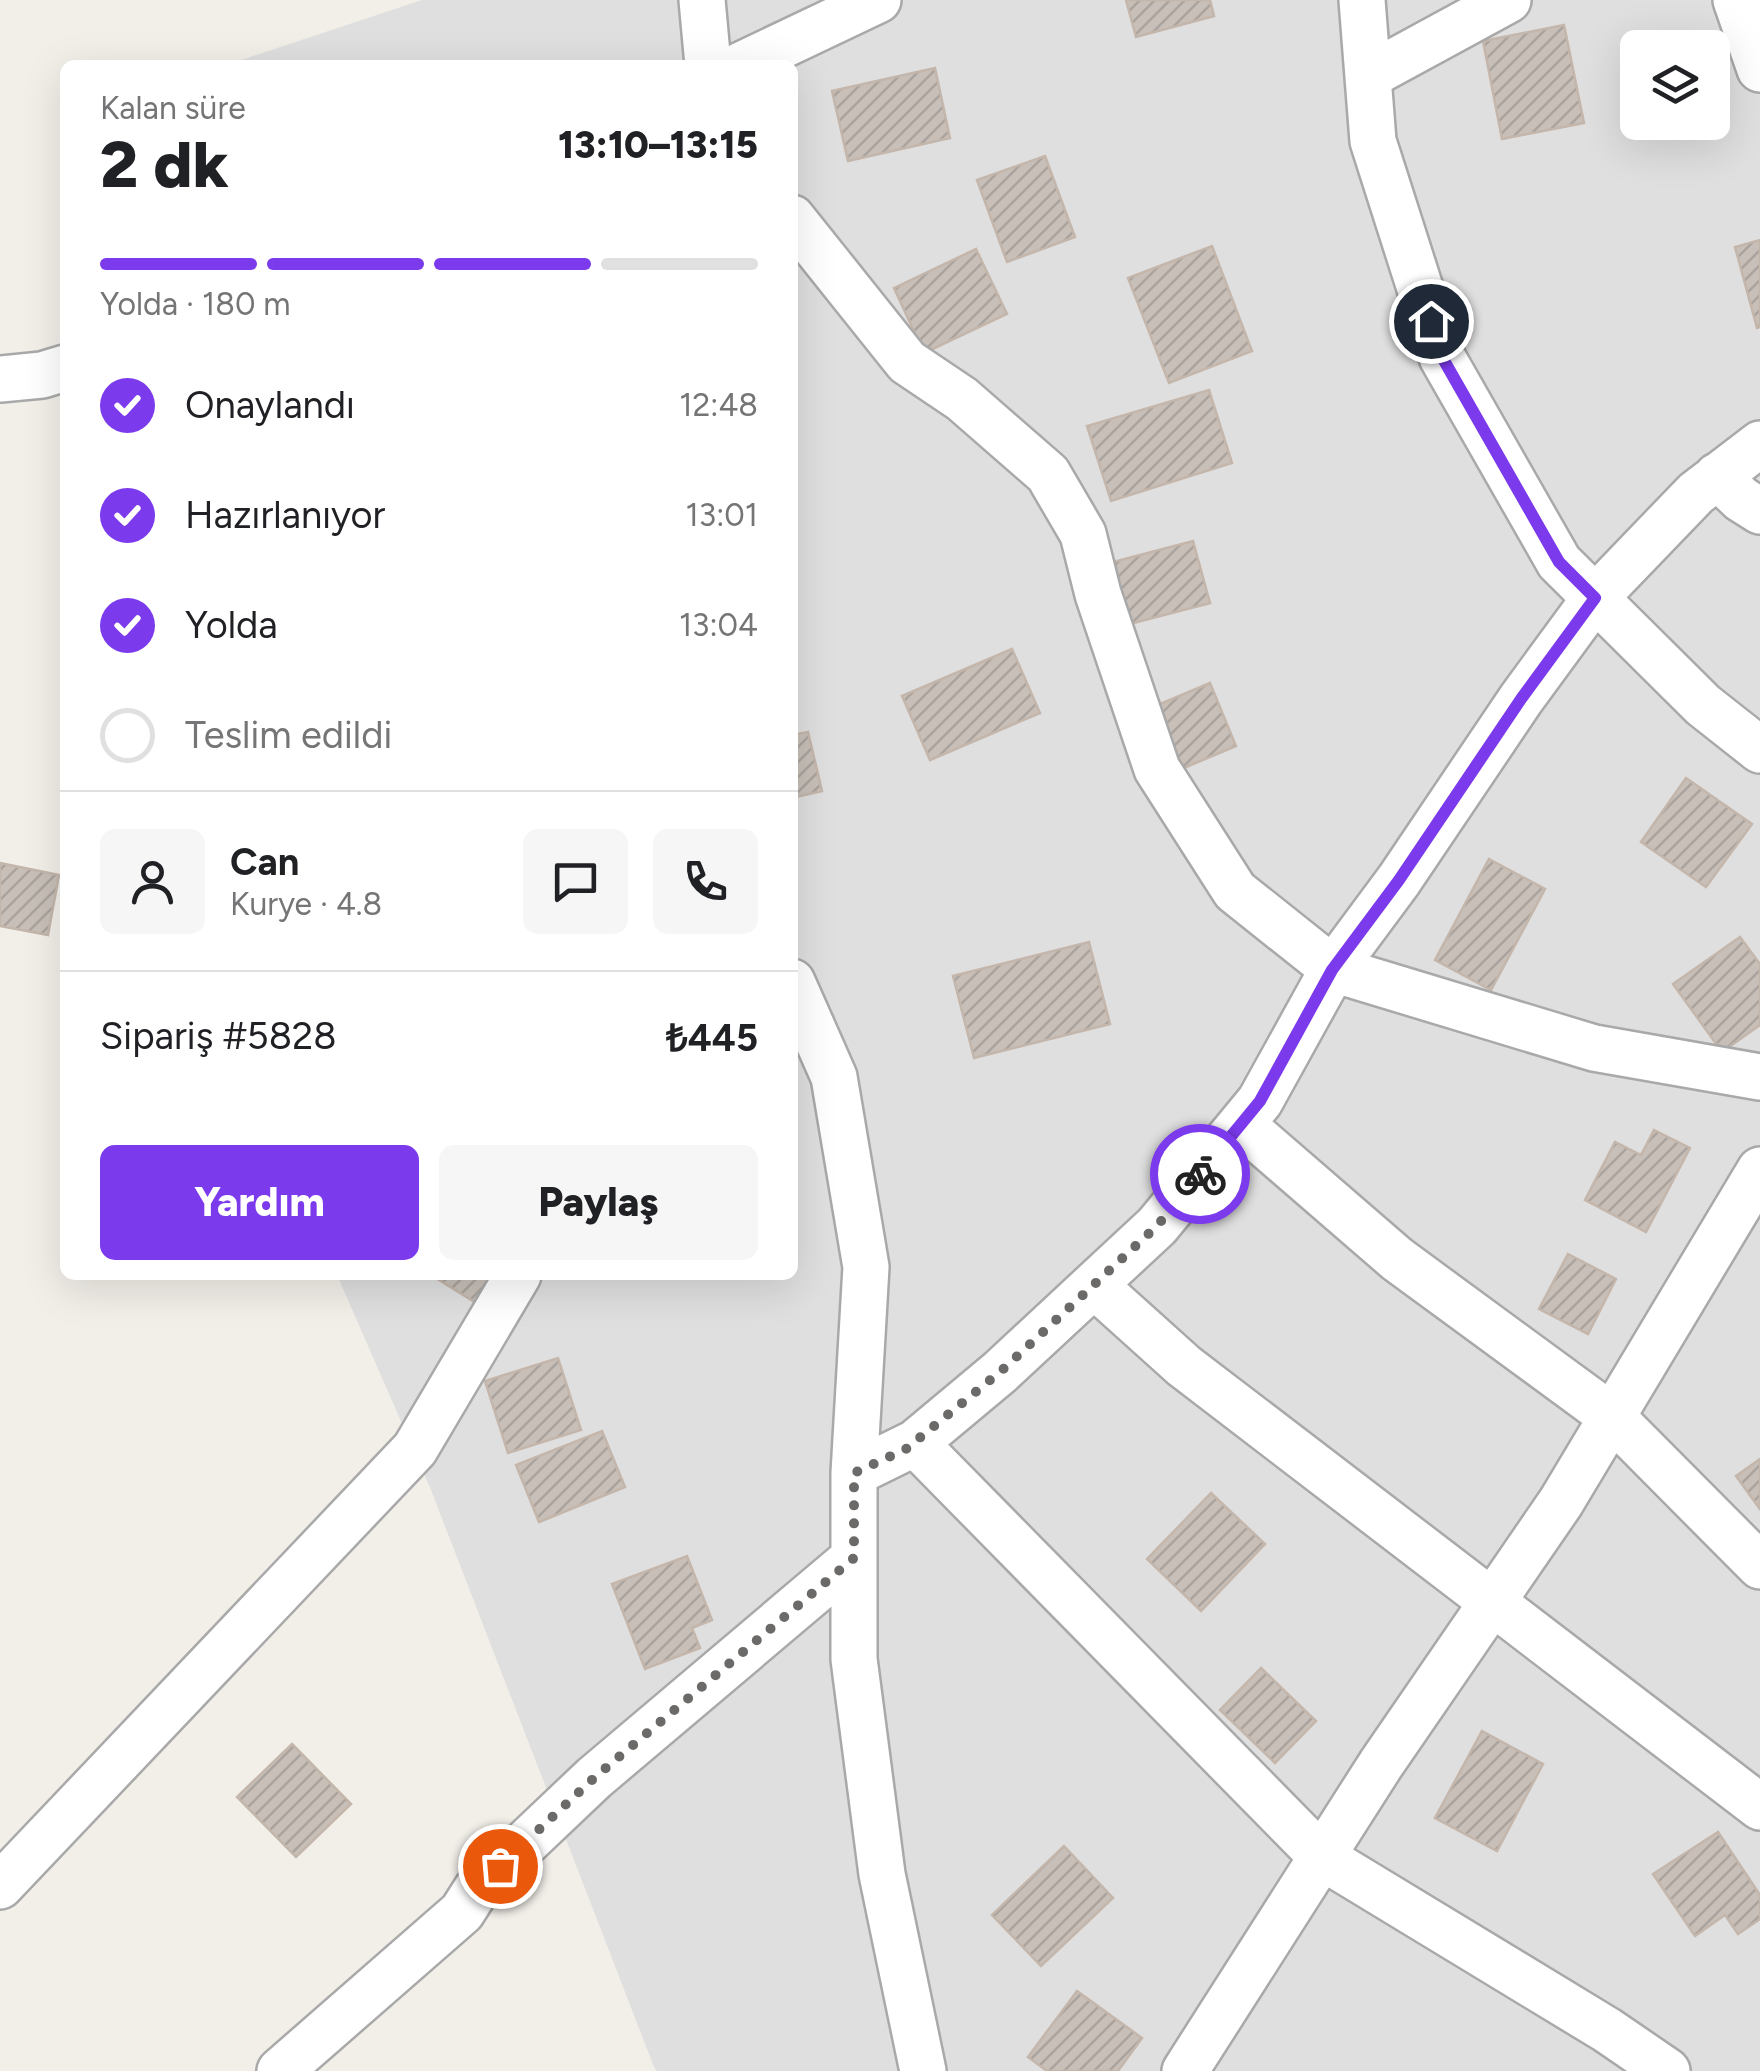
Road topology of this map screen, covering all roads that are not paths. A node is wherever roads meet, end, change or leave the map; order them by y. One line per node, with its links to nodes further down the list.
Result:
1 (702, 0): 6 (street)
2 (878, 0): 7 (street)
3 (1362, 0): 9 (street)
4 (1508, 0): 9 (street)
5 (1736, 0): 8 (street)
6 (708, 60)
7 (752, 60)
8 (1760, 69)
9 (1370, 75): 16 (street)
10 (798, 225): 18 (street)
11 (60, 370): 12 (street)
12 (0, 379)
13 (1760, 444): 14 (street)
14 (1717, 476): 15 (street); 16 (street)
15 (1760, 512)
16 (1595, 598): 17 (street); 18 (street)
17 (1760, 750)
18 (1332, 970): 20 (street); 21 (street)
19 (798, 996): 27 (street)
20 (1760, 1077)
21 (1241, 1124): 24 (street); 25 (street)
22 (1760, 1170): 25 (street)
23 (515, 1280): 33 (street)
24 (1094, 1284): 26 (street); 30 (street)
25 (1611, 1416): 29 (street); 30 (street)
26 (914, 1443): 27 (street); 32 (street)
27 (854, 1473): 28 (street)
28 (854, 1558): 34 (street); 35 (street)
29 (1760, 1566)
30 (1493, 1600): 31 (street); 32 (street)
31 (1760, 1807)
32 (1322, 1858): 36 (street); 37 (street)
33 (0, 1886)
34 (280, 2071)
35 (923, 2071)
36 (1185, 2071)
37 (1668, 2071)

